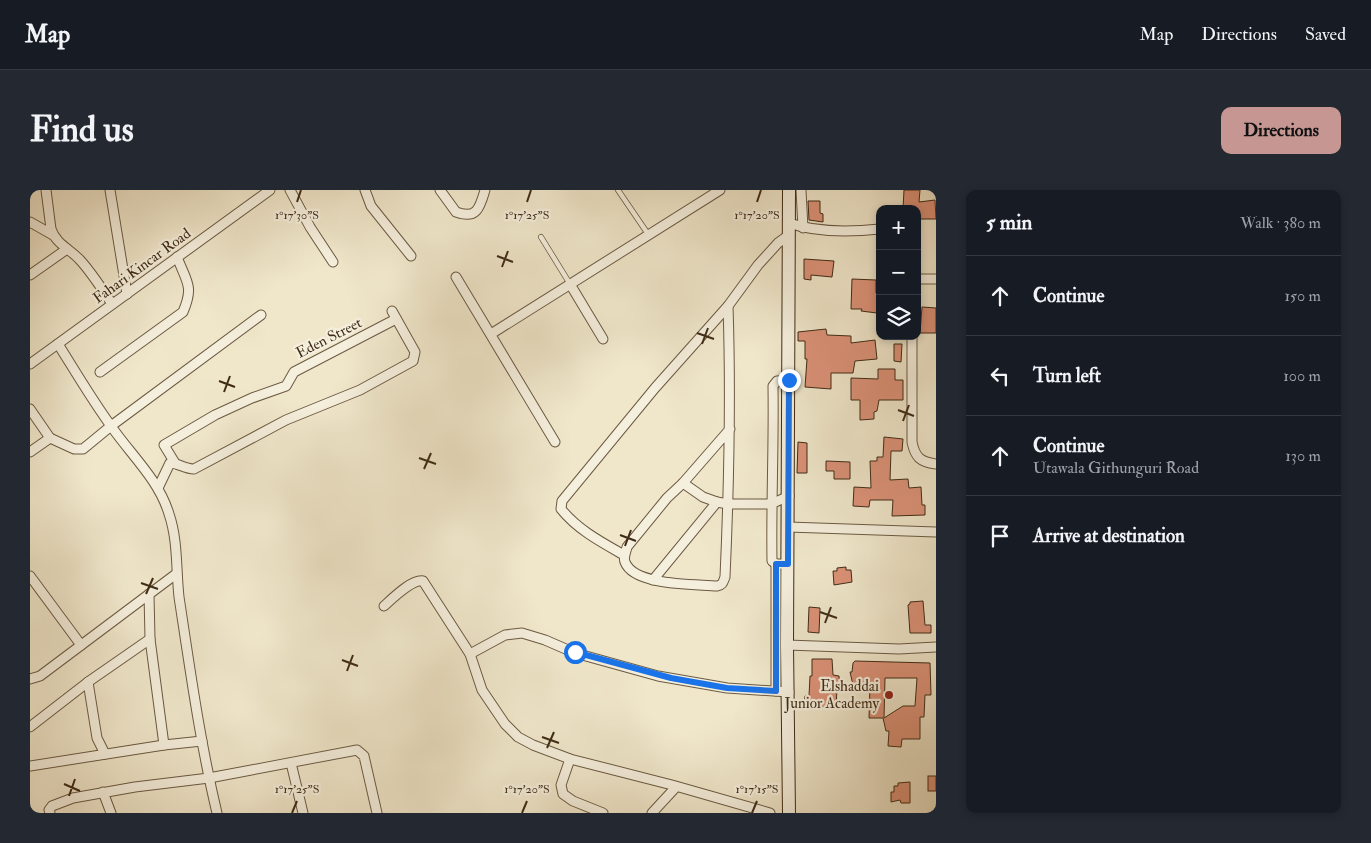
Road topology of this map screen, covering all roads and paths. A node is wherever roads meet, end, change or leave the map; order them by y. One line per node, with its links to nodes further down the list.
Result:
1 (46, 190): 16 (street)
2 (110, 190): 27 (street)
3 (270, 190): 20 (street, Fahari Kincar Road)
4 (290, 190): 21 (street)
5 (365, 190): 19 (street)
6 (440, 190): 7 (street)
7 (484, 190)
8 (618, 190): 15 (lane)
9 (720, 190): 15 (street)
10 (795, 192): 12 (street); 13 (street)
11 (30, 222): 16 (street)
12 (803, 228): 13 (street); 14 (street)
13 (789, 229): 29 (street); 37 (street)
14 (876, 229)
15 (648, 234): 26 (street)
16 (53, 235): 18 (street)
17 (541, 237): 26 (lane)
18 (67, 249): 22 (street); 28 (street)
19 (411, 256)
20 (177, 257): 27 (street, Fahari Kincar Road); 36 (street)
21 (333, 262)
22 (30, 275)
23 (456, 277): 31 (street)
24 (921, 279): 25 (street)
25 (936, 279)
26 (570, 284): 31 (street); 32 (street)
27 (127, 294): 28 (street, Fahari Kincar Road)
28 (112, 304): 34 (street, Fahari Kincar Road)
29 (728, 306): 40 (street); 56 (street)
30 (261, 315): 39 (street)
31 (491, 334): 42 (street)
32 (603, 339)
33 (912, 340): 47 (street)
34 (58, 344): 35 (street, Fahari Kincar Road); 39 (street)
35 (30, 364)
36 (100, 372)
37 (789, 380): 43 (street); 44 (street)
38 (30, 409): 41 (street)
39 (111, 426): 41 (street); 49 (street)
40 (730, 429): 48 (street); 52 (street)
41 (50, 438): 45 (street)
42 (555, 442)
43 (774, 442): 44 (street); 53 (street)
44 (789, 442): 50 (street)
45 (30, 452)
46 (175, 463): 46 (street, Eden Street); 49 (street)
47 (936, 464)
48 (683, 483): 51 (street); 56 (street)
49 (158, 488): 58 (street)
50 (789, 496): 53 (street); 54 (street)
51 (717, 502): 52 (street); 60 (street)
52 (728, 504): 53 (street); 60 (street)
53 (771, 504): 57 (street)
54 (788, 528): 55 (street); 57 (street)
55 (936, 532)
56 (624, 555): 60 (street)
57 (782, 564): 65 (street); 70 (street)
58 (176, 574): 61 (street); 72 (street)
59 (30, 576): 64 (street)
60 (653, 580)
61 (149, 594): 63 (street); 64 (street)
62 (384, 606): 67 (street)
63 (150, 639): 69 (street); 73 (street)
64 (81, 645): 68 (street)
65 (787, 645): 66 (street); 70 (street)
66 (936, 648)
67 (470, 654): 70 (street); 75 (street)
68 (30, 680)
69 (88, 682): 71 (street); 74 (street)
70 (782, 691): 89 (street)
71 (30, 727)
72 (202, 741): 73 (street); 78 (street)
73 (164, 745): 74 (street)
74 (104, 754): 77 (street)
75 (570, 759): 79 (street); 86 (street)
76 (291, 763): 78 (street); 84 (street); 85 (street)
77 (30, 766)
78 (209, 778): 80 (street); 83 (street)
79 (676, 787): 87 (street); 88 (street)
80 (104, 792): 81 (street); 82 (street)
81 (50, 813)
82 (110, 813)
83 (217, 813)
84 (303, 813)
85 (377, 813)
86 (603, 813)
87 (652, 813)
88 (770, 813)
89 (789, 813)

